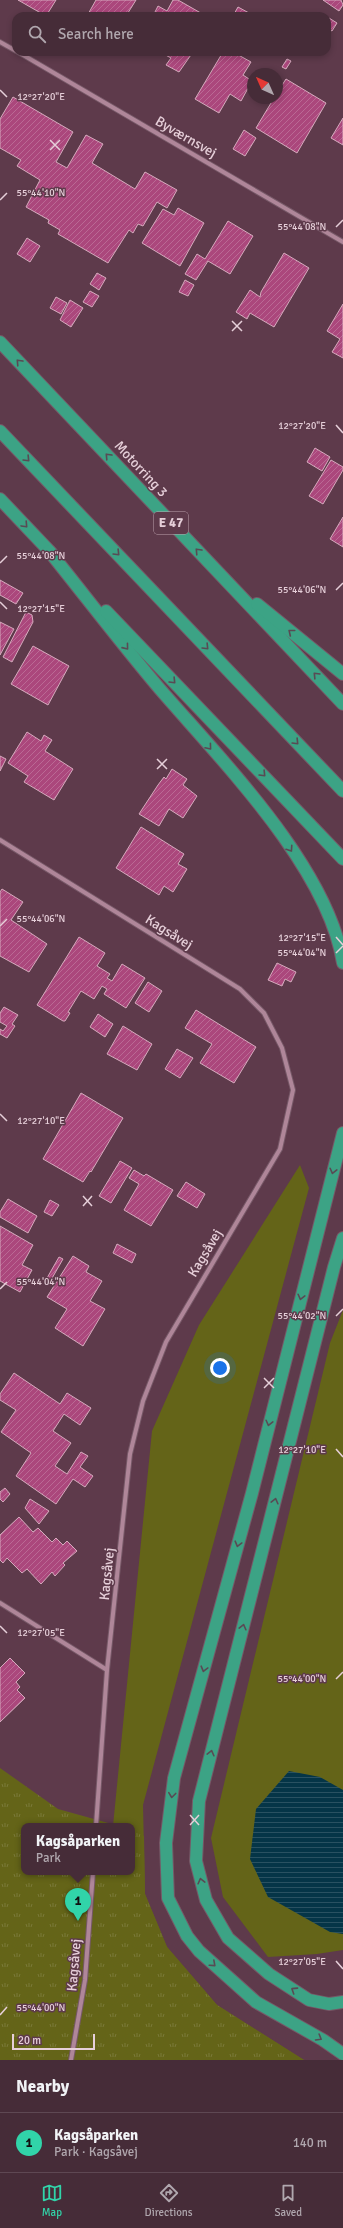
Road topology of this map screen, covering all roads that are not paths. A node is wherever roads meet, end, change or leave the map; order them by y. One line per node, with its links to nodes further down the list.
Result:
1 (0, 42): 2 (street, Byværnsvej)
2 (12, 48)
3 (26, 56): 4 (street, Byværnsvej)
4 (343, 242)
5 (0, 342): 9 (highway, Motorring 3 / E 47, one-way to 5)
6 (0, 431): 12 (highway, one-way to 12)
7 (0, 499): 8 (highway, one-way to 8)
8 (49, 551): 14 (highway, one-way to 14); 15 (highway, one-way to 15)
9 (218, 572): 10 (highway, one-way to 9); 11 (highway, Motorring 3 / E 47, one-way to 9)
10 (343, 674)
11 (343, 704)
12 (343, 791)
13 (0, 840): 19 (street, Kagsåvej)
14 (343, 859)
15 (343, 963)
16 (343, 1133): 23 (highway, one-way to 23)
17 (343, 1238): 22 (highway, one-way to 17)
18 (0, 1603): 19 (street)
19 (107, 1670): 20 (street, Kagsåvej)
20 (96, 1823)
21 (93, 1875): 24 (street, Kagsåvej)
22 (343, 2002)
23 (343, 2054)
24 (71, 2060)

